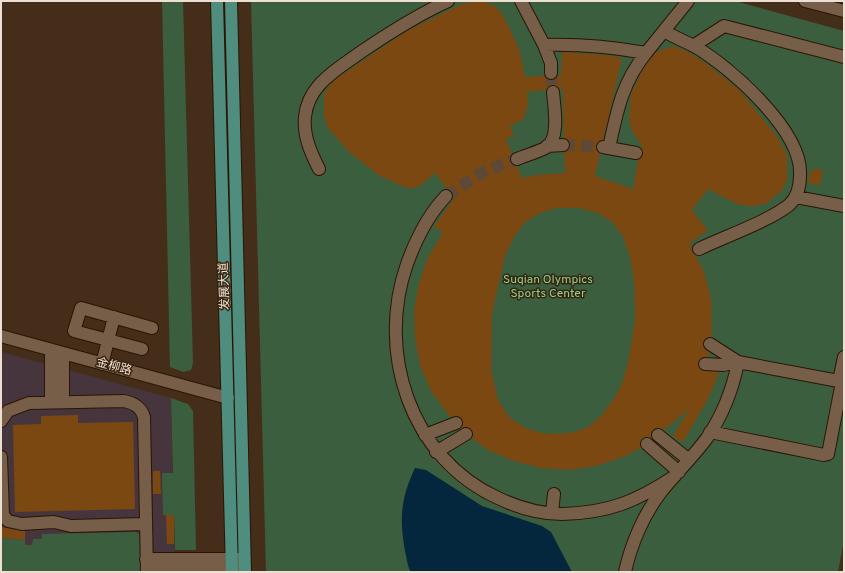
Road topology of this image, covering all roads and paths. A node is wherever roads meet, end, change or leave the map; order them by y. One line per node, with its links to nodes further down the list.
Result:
1 (217, 1): 37 (main road, 发展大道)
2 (231, 1): 57 (main road, 发展大道)
3 (448, 1): 19 (street)
4 (521, 1): 9 (street)
5 (688, 1): 8 (street)
6 (805, 1): 7 (street)
7 (844, 12)
8 (664, 31): 10 (street); 11 (street)
9 (544, 45): 11 (street); 13 (street)
10 (693, 46): 12 (street); 21 (street)
11 (646, 53): 17 (street)
12 (844, 57)
13 (551, 73)
14 (553, 92): 16 (street)
15 (563, 145): 16 (street)
16 (547, 146): 18 (street)
17 (636, 153)
18 (517, 159)
19 (319, 169)
20 (446, 196): 44 (street)
21 (796, 197): 22 (street); 23 (street)
22 (844, 206)
23 (699, 249)
24 (114, 317): 25 (street); 27 (street); 27 (street)
25 (152, 328)
26 (1, 336): 30 (street, 金柳路)
27 (108, 340): 29 (street); 34 (street)
28 (710, 344): 33 (street)
29 (142, 349)
30 (51, 350): 31 (street, 金柳路); 38 (street)
31 (63, 353): 34 (street, 金柳路); 39 (street)
32 (844, 357): 36 (street)
33 (738, 362): 35 (street); 36 (street); 42 (street)
34 (102, 364): 37 (street, 金柳路)
35 (705, 364)
36 (842, 382): 42 (street)
37 (228, 398): 56 (main road, 发展大道)
38 (51, 402): 39 (street); 40 (street)
39 (63, 402): 54 (street)
40 (1, 420)
41 (456, 424): 44 (street)
42 (710, 432): 49 (street)
43 (466, 434): 47 (street)
44 (425, 435): 47 (street)
45 (658, 435): 49 (street)
46 (647, 444): 50 (street)
47 (436, 452): 52 (street)
48 (1, 457): 53 (street)
49 (688, 460): 50 (street)
50 (677, 474): 52 (street); 59 (street)
51 (554, 494): 52 (street)
52 (552, 513)
53 (3, 519): 54 (street)
54 (146, 524): 55 (street)
55 (147, 567): 56 (street); 58 (street)
56 (232, 567): 57 (street); 58 (street)
57 (245, 567)
58 (166, 570)
59 (625, 572)

